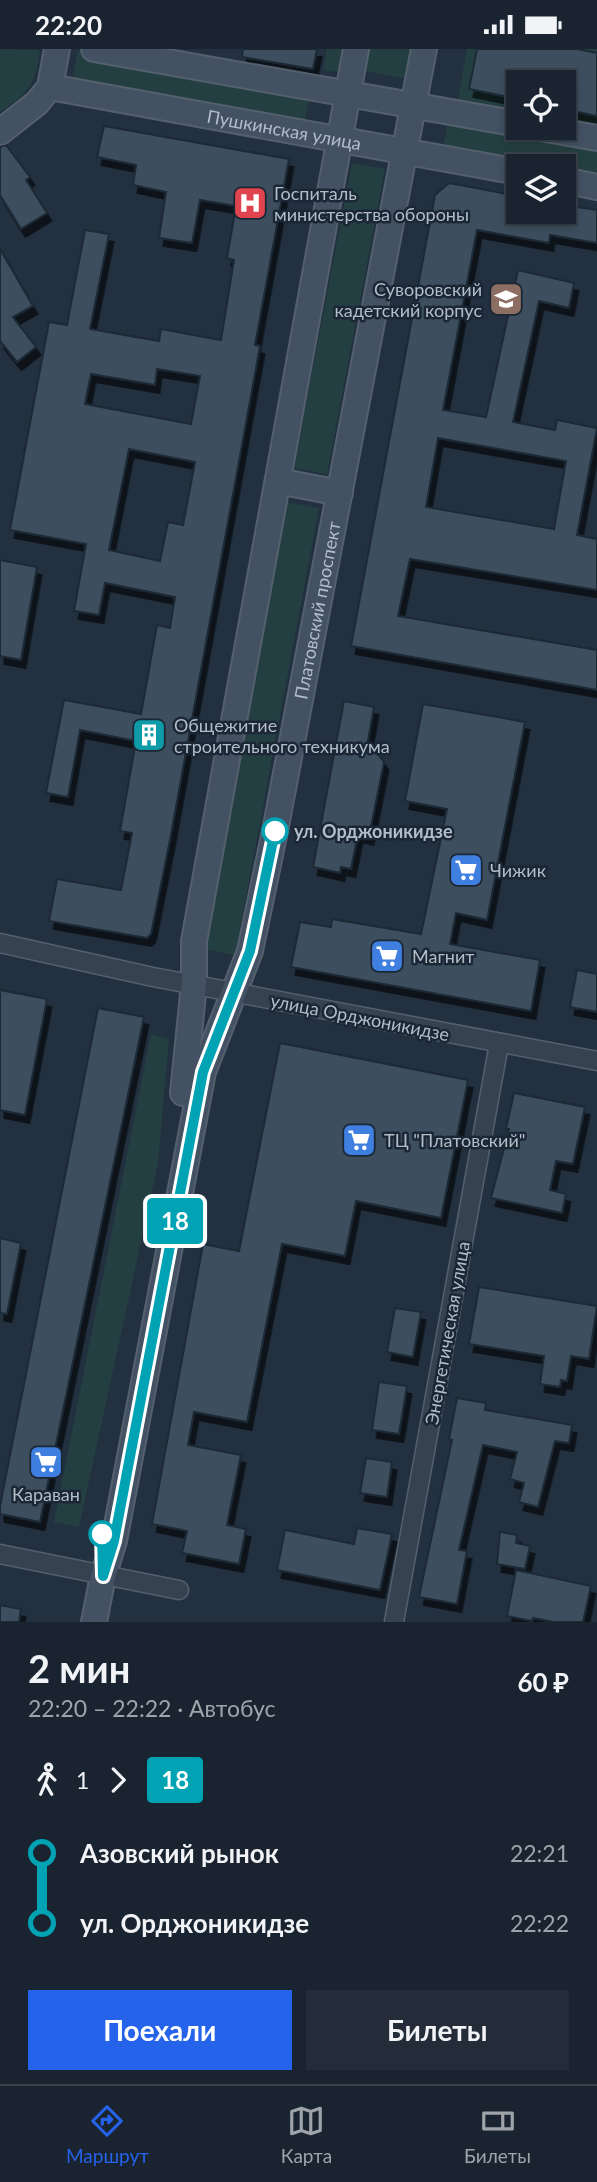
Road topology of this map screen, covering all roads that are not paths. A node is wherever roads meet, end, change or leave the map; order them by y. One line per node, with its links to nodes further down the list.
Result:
1 (57, 49): 5 (main road)
2 (94, 49): 6 (main road)
3 (356, 49): 6 (main road, Платовский проспект)
4 (424, 49): 7 (main road, Платовский проспект)
5 (50, 87): 9 (main road); 12 (main road, Пушкинская улица)
6 (348, 96): 7 (main road); 12 (main road, Платовский проспект)
7 (414, 105): 8 (main road); 13 (main road, Платовский проспект)
8 (506, 122)
9 (0, 132)
10 (576, 134): 11 (main road)
11 (597, 138)
12 (340, 139): 13 (main road, Пушкинская улица); 17 (main road, Платовский проспект)
13 (406, 151): 14 (main road, Пушкинская улица); 18 (main road, Платовский проспект)
14 (506, 170)
15 (576, 183): 16 (main road)
16 (597, 187)
17 (278, 481): 18 (main road); 20 (main road, Платовский проспект)
18 (340, 493): 21 (main road, Платовский проспект)
19 (0, 943): 20 (street, улица Орджоникидзе)
20 (194, 984): 21 (street, улица Орджоникидзе); 25 (main road, Платовский проспект)
21 (232, 991): 22 (street, улица Орджоникидзе); 25 (main road, Платовский проспект)
22 (499, 1044): 23 (street, улица Орджоникидзе); 29 (street, Энергетическая улица)
23 (597, 1061)
24 (0, 1554): 25 (street)
25 (103, 1576): 26 (street); 27 (main road, Платовский проспект); 28 (street)
26 (179, 1590)
27 (94, 1622)
28 (108, 1622)
29 (394, 1622)

